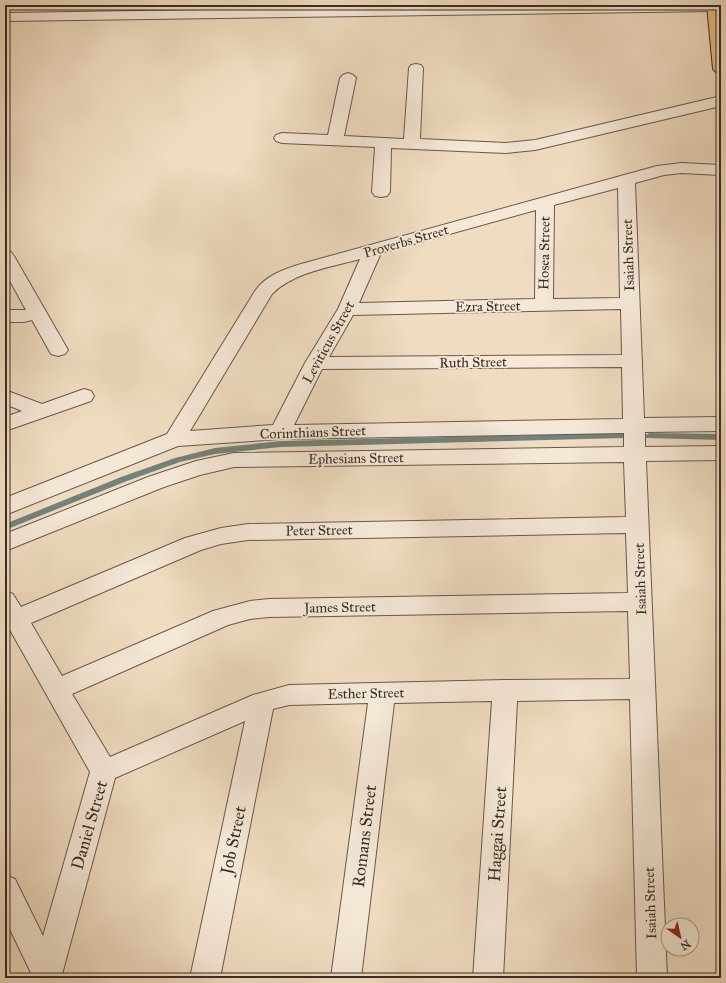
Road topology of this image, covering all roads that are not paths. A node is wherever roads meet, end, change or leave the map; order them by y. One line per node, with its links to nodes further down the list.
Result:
1 (714, 6): 2 (street); 5 (main road)
2 (449, 8): 3 (street)
3 (5, 17)
4 (416, 68): 11 (street)
5 (721, 69)
6 (348, 78): 9 (street)
7 (721, 101): 11 (street)
8 (282, 138): 9 (street)
9 (335, 140): 10 (street)
10 (383, 142): 11 (street); 14 (street)
11 (412, 143)
12 (721, 170): 13 (street, Proverbs Street)
13 (626, 180): 15 (street, Proverbs Street); 18 (street, Isaiah Street)
14 (381, 192)
15 (545, 202): 16 (street, Proverbs Street); 19 (street, Hosea Street)
16 (372, 250): 20 (street, Leviticus Street); 33 (street, Proverbs Street)
17 (6, 259): 21 (street)
18 (630, 303): 19 (street, Ezra Street); 24 (street, Isaiah Street)
19 (544, 305): 20 (street, Ezra Street)
20 (346, 309): 25 (street, Leviticus Street)
21 (37, 313): 22 (street); 23 (street)
22 (5, 316)
23 (58, 350)
24 (632, 361): 25 (street, Ruth Street); 31 (street, Isaiah Street)
25 (315, 363): 32 (street, Leviticus Street)
26 (84, 396): 28 (street)
27 (5, 397): 28 (street)
28 (42, 411): 29 (street)
29 (5, 424)
30 (721, 424): 31 (street, Corinthians Street)
31 (634, 425): 32 (street, Corinthians Street); 34 (street, Isaiah Street)
32 (280, 432): 33 (street, Corinthians Street)
33 (175, 439): 36 (street, Corinthians Street)
34 (635, 453): 35 (street, Ephesians Street); 37 (street, Isaiah Street); 38 (street, Ephesians Street)
35 (721, 453)
36 (5, 507)
37 (638, 525): 39 (street, Isaiah Street); 40 (street, Peter Street)
38 (5, 543)
39 (640, 602): 41 (street, Isaiah Street); 42 (street, James Street)
40 (11, 609): 42 (street, Daniel Street)
41 (644, 689): 43 (street, Esther Street); 52 (street, Isaiah Street)
42 (56, 690): 46 (street, Daniel Street)
43 (505, 690): 44 (street, Esther Street); 51 (street, Haggai Street)
44 (382, 693): 45 (street, Esther Street); 50 (street, Romans Street)
45 (262, 702): 46 (street, Esther Street); 49 (street, Job Street)
46 (104, 771): 48 (street, Daniel Street)
47 (5, 888): 48 (street)
48 (47, 976)
49 (205, 978)
50 (346, 978)
51 (488, 978)
52 (652, 978)

